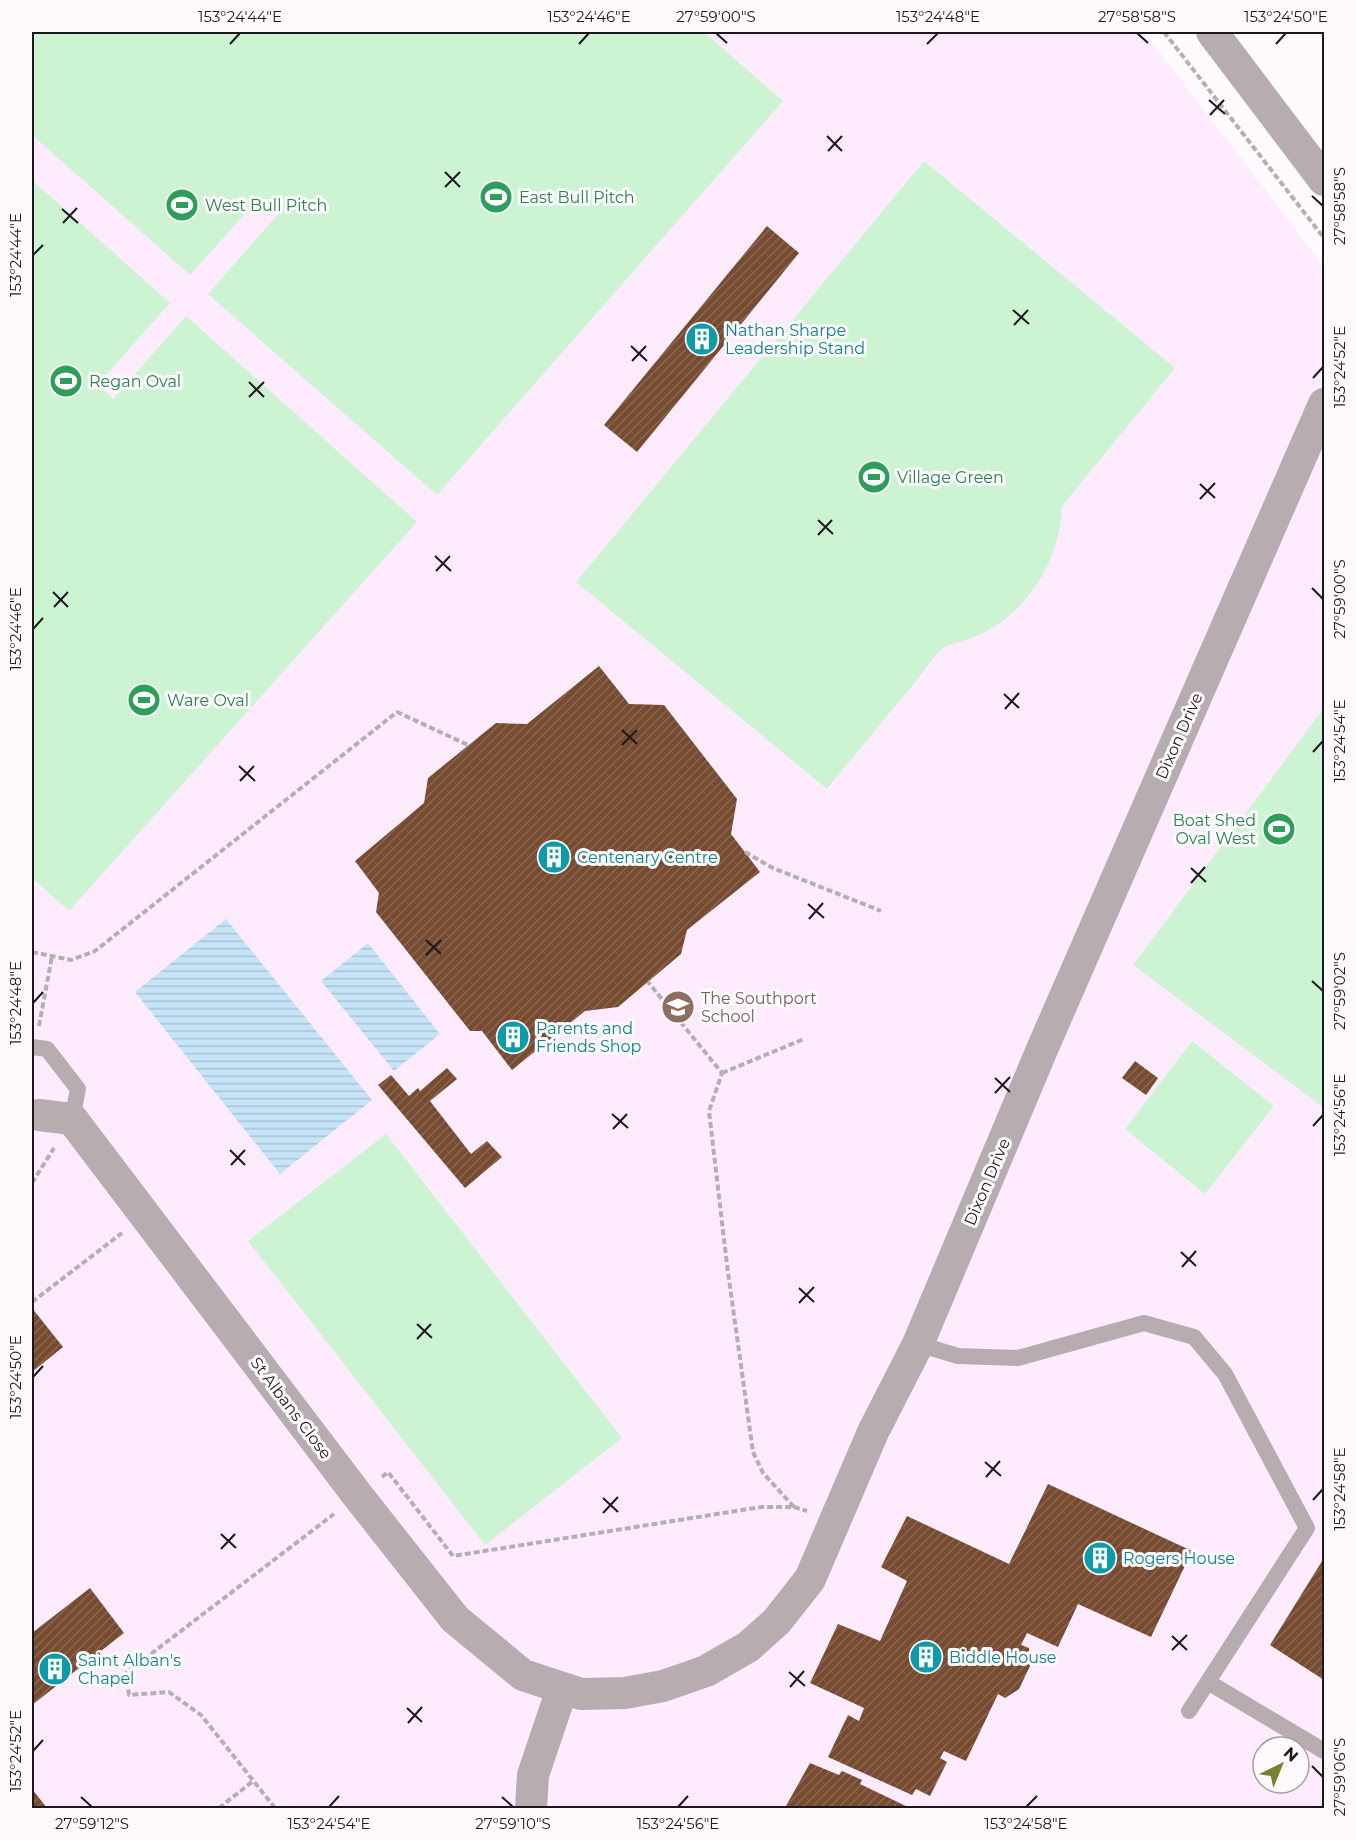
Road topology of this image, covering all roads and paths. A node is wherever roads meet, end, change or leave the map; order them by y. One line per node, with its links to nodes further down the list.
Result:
1 (1164, 32): 4 (path)
2 (1212, 32): 3 (street)
3 (1324, 180)
4 (1324, 238)
5 (1324, 404): 19 (street, Dixon Drive)
6 (468, 745): 10 (path)
7 (745, 852): 8 (path)
8 (882, 910)
9 (32, 952): 10 (path)
10 (52, 956): 13 (path)
11 (648, 982): 14 (path)
12 (804, 1039): 14 (path)
13 (33, 1047): 16 (lane)
14 (722, 1073): 20 (path)
15 (39, 1115): 16 (street)
16 (72, 1119): 17 (street, St Albans Close)
17 (146, 1215): 18 (path); 20 (street, St Albans Close)
18 (32, 1302)
19 (918, 1344): 21 (lane); 22 (street, Dixon Drive)
20 (358, 1496): 22 (street, St Albans Close); 25 (path)
21 (1208, 1682): 23 (lane); 24 (lane)
22 (562, 1689): 28 (street)
23 (1189, 1712)
24 (1324, 1751)
25 (253, 1781): 26 (path); 27 (path)
26 (219, 1809)
27 (275, 1809)
28 (531, 1809)

